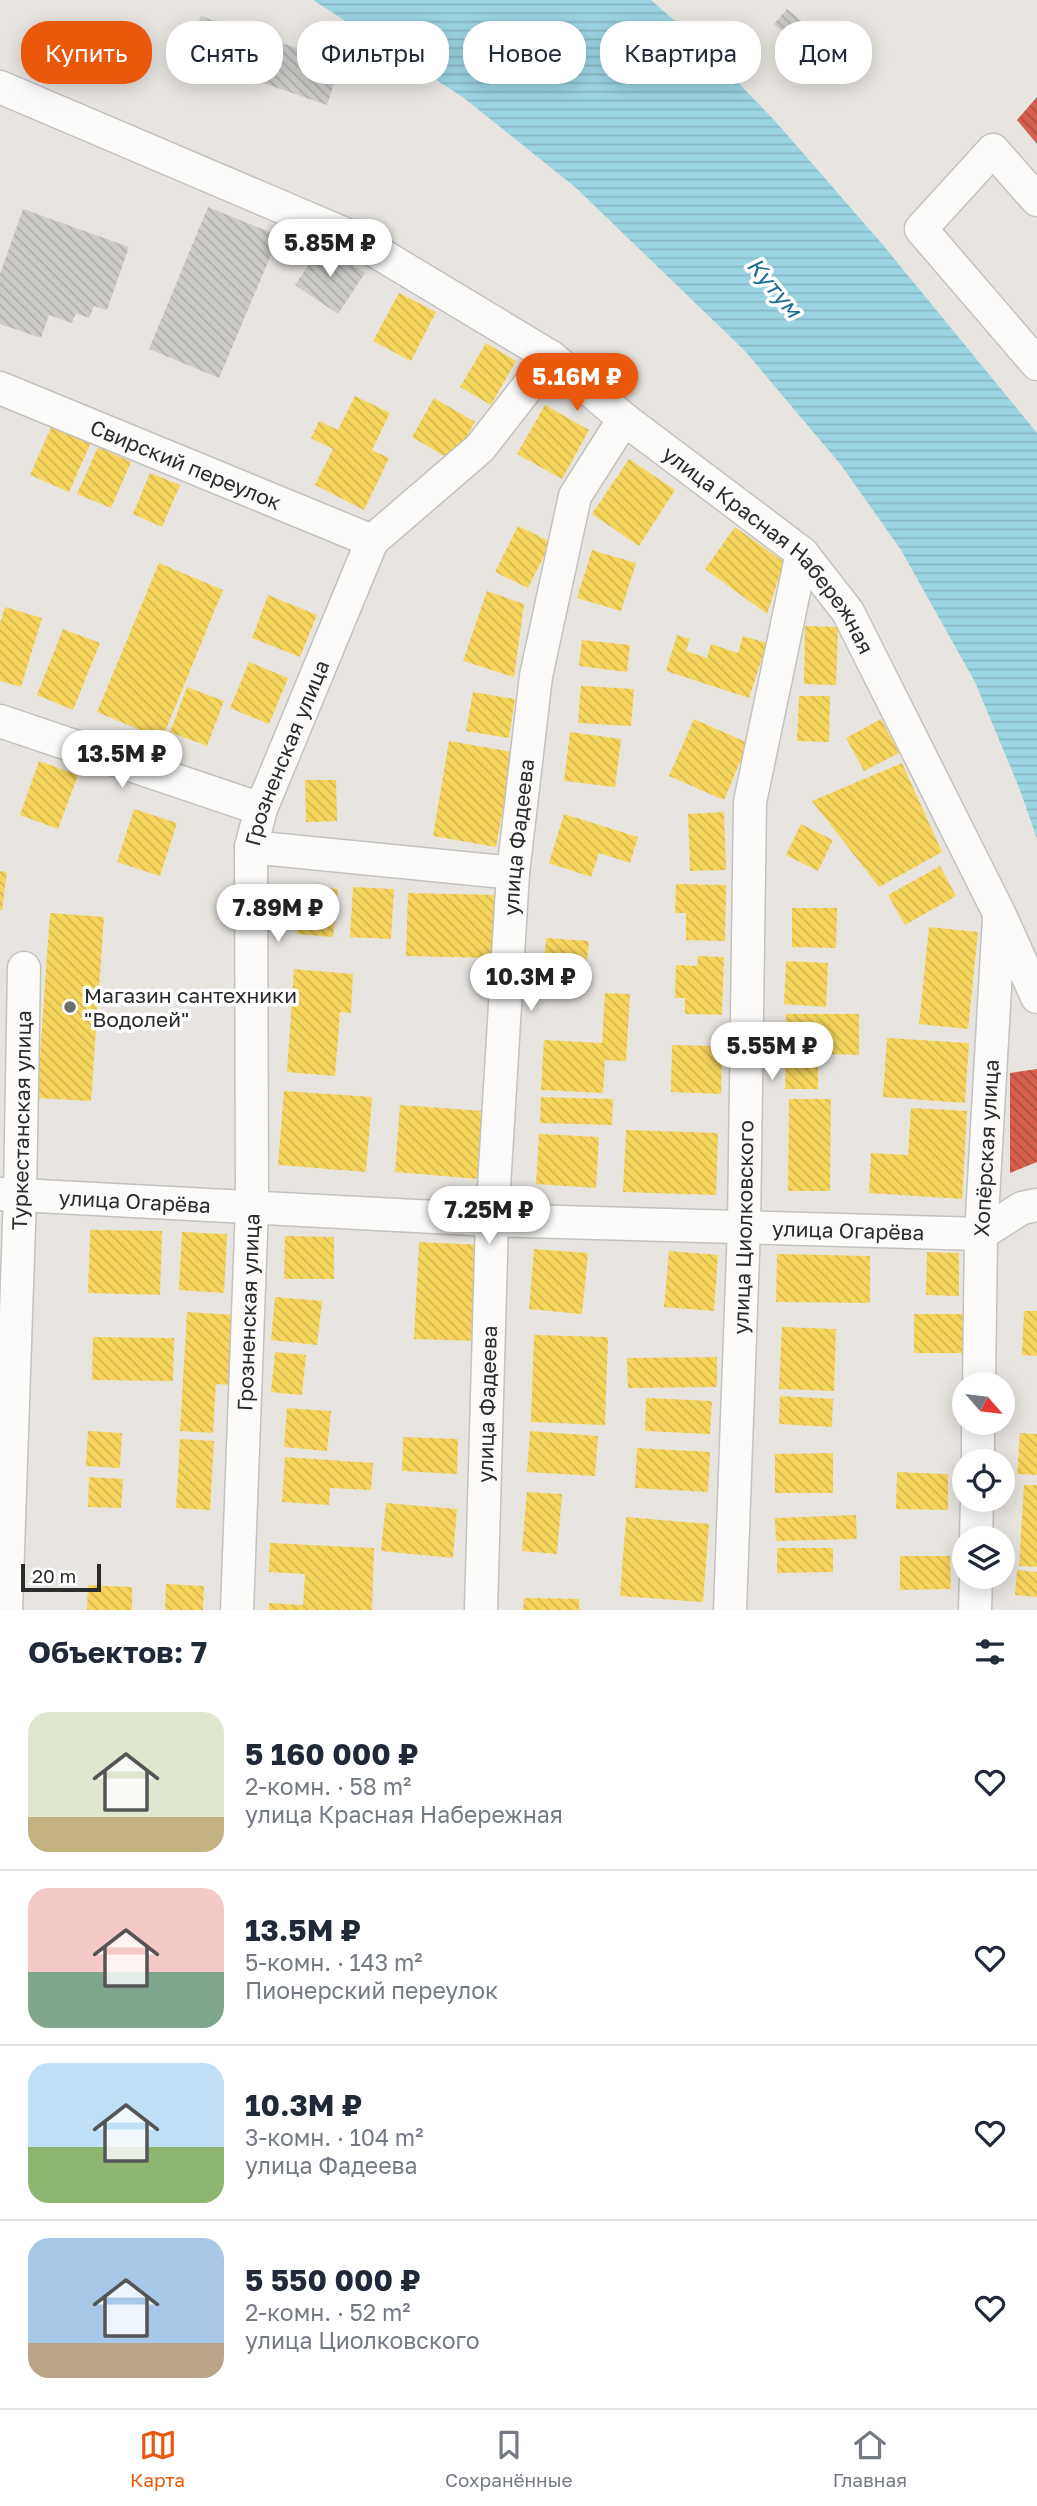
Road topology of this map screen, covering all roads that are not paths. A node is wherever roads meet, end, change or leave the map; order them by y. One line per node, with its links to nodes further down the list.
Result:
1 (0, 87): 3 (street, улица Красная Набережная)
2 (1037, 200): 4 (street)
3 (551, 357): 6 (street, улица Красная Набережная); 7 (street, Грозненская улица)
4 (1037, 364)
5 (0, 388): 7 (street, Свирский переулок)
6 (624, 419): 8 (street, улица Красная Набережная); 12 (street, улица Фадеева)
7 (372, 541): 10 (street, Грозненская улица)
8 (802, 553): 13 (street, улица Красная Набережная); 20 (street, улица Циолковского)
9 (0, 721): 10 (street)
10 (261, 809): 11 (street, Грозненская улица)
11 (251, 847): 12 (street); 18 (street, Грозненская улица)
12 (513, 873): 19 (street, улица Фадеева)
13 (999, 913): 15 (street, улица Красная Набережная); 21 (street, Хопёрская улица)
14 (24, 968): 16 (street, Туркестанская улица)
15 (1037, 997)
16 (10, 1194): 18 (street, улица Огарёва); 24 (street, Туркестанская улица)
17 (1037, 1205): 21 (street)
18 (252, 1206): 19 (street, улица Огарёва); 25 (street, Грозненская улица)
19 (492, 1220): 20 (street, улица Огарёва); 26 (street, улица Фадеева)
20 (744, 1227): 21 (street, улица Огарёва); 27 (street, улица Циолковского)
21 (981, 1234): 22 (street, Хопёрская улица)
22 (979, 1372)
23 (976, 1589): 28 (street)
24 (6, 1610)
25 (237, 1610)
26 (481, 1610)
27 (730, 1610)
28 (975, 1610)

